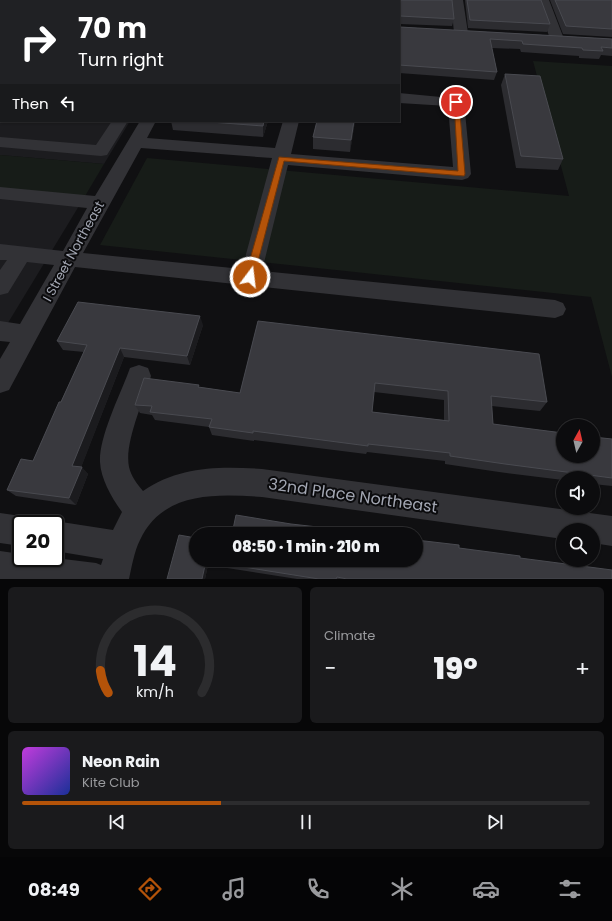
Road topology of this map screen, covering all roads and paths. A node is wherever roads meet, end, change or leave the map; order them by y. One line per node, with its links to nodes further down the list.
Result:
1 (457, 0): 4 (street)
2 (543, 0): 7 (street)
3 (445, 32): 4 (street)
4 (461, 33): 5 (street)
5 (476, 34)
6 (542, 38): 7 (street)
7 (557, 39): 8 (street)
8 (573, 40)
9 (400, 98): 15 (street)
10 (119, 122): 13 (street)
11 (147, 122): 14 (street, I Street Northeast)
12 (292, 122): 15 (street)
13 (0, 142)
14 (136, 142): 15 (street); 17 (street, I Street Northeast)
15 (282, 156): 21 (street)
16 (0, 193): 17 (street)
17 (100, 203): 20 (street, I Street Northeast)
18 (0, 252): 19 (street)
19 (22, 254): 20 (street); 22 (street)
20 (69, 259): 21 (street); 25 (street, I Street Northeast)
21 (250, 277): 23 (street)
22 (0, 287)
23 (555, 309)
24 (0, 331): 25 (street)
25 (26, 335): 27 (street, I Street Northeast)
26 (139, 376): 28 (street)
27 (0, 382)
28 (140, 512): 31 (street, 32nd Place Northeast); 33 (street, 32nd Place Northeast)
29 (0, 528): 30 (street)
30 (12, 530)
31 (612, 531)
32 (64, 537): 33 (street)
33 (121, 546): 36 (street, 32nd Place Northeast)
34 (0, 567): 35 (street)
35 (96, 579)
36 (113, 579)

